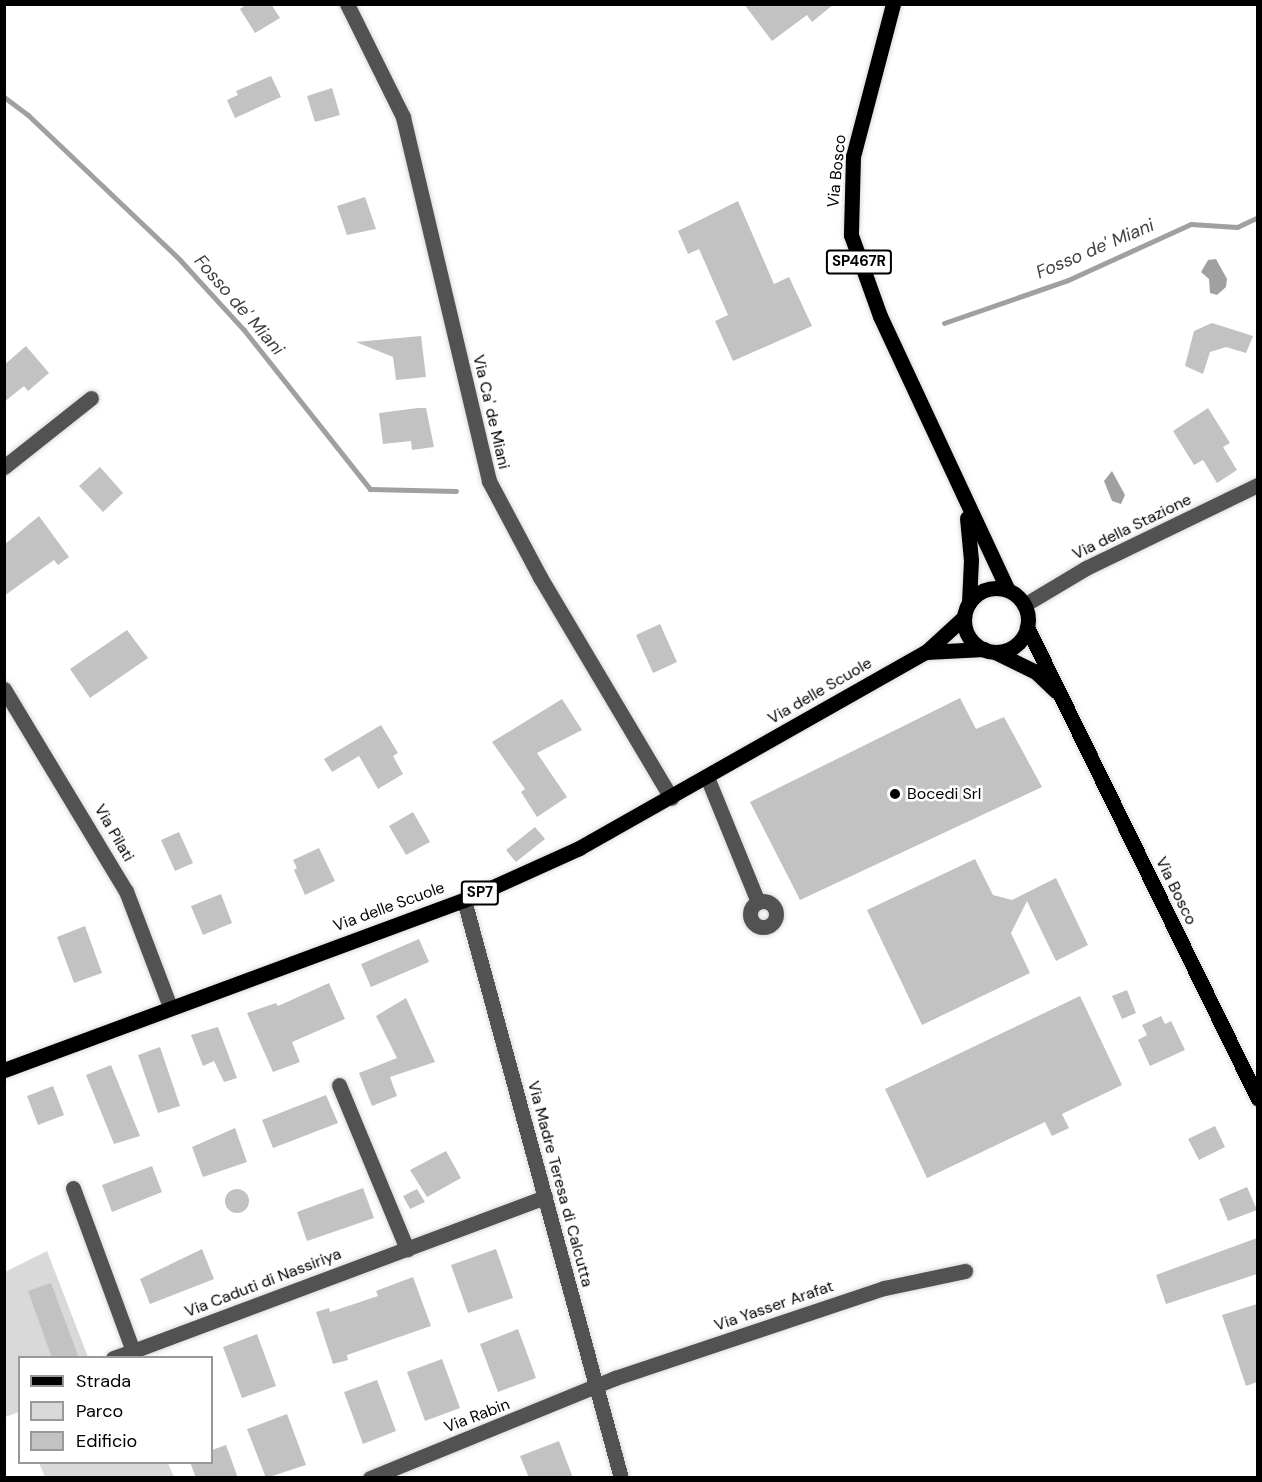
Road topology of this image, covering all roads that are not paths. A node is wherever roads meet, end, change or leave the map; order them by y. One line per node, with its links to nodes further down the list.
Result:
1 (347, 4): 16 (street, Via Ca' de Miani)
2 (893, 4): 6 (main road, Via Bosco / SP467R)
3 (91, 398): 4 (street)
4 (4, 467)
5 (1257, 485): 8 (street, Via della Stazione)
6 (964, 503): 7 (main road, Via Bosco / SP467R); 9 (main road, Via Bosco / SP467R)
7 (1008, 590): 8 (main road, Via Bosco / SP467R); 9 (main road)
8 (1024, 605): 10 (main road, Via Bosco / SP467R)
9 (966, 610): 11 (main road, Via Bosco / SP467R); 12 (main road, Via delle Scuole / SP7)
10 (1027, 627): 11 (main road); 14 (main road, Via Bosco / SP467R)
11 (990, 650): 12 (main road, Via delle Scuole / SP7); 14 (main road, Via Bosco / SP467R)
12 (926, 652): 15 (main road, Via delle Scuole / SP7)
13 (4, 689): 19 (street, Via Pilati)
14 (1063, 697): 22 (main road, Via Bosco / SP467R)
15 (707, 777): 16 (main road, Via delle Scuole / SP7); 18 (street)
16 (671, 798): 17 (main road, Via delle Scuole / SP7)
17 (464, 900): 19 (main road, Via delle Scuole / SP7); 24 (street, Via Madre Teresa di Calcutta)
18 (758, 902)
19 (170, 1007): 20 (main road, Via delle Scuole / SP7)
20 (4, 1070)
21 (339, 1085): 25 (street)
22 (1257, 1100)
23 (73, 1188): 27 (street)
24 (545, 1197): 25 (street, Via Caduti di Nassiriya); 29 (street, Via Madre Teresa di Calcutta)
25 (407, 1249): 27 (street, Via Caduti di Nassiriya)
26 (966, 1270): 29 (street, Via Yasser Arafat)
27 (133, 1352): 28 (street, Via Caduti di Nassiriya)
28 (120, 1356)
29 (596, 1386): 30 (street, Via Rabin); 31 (street, Via Madre Teresa di Calcutta)
30 (369, 1478)
31 (621, 1478)

